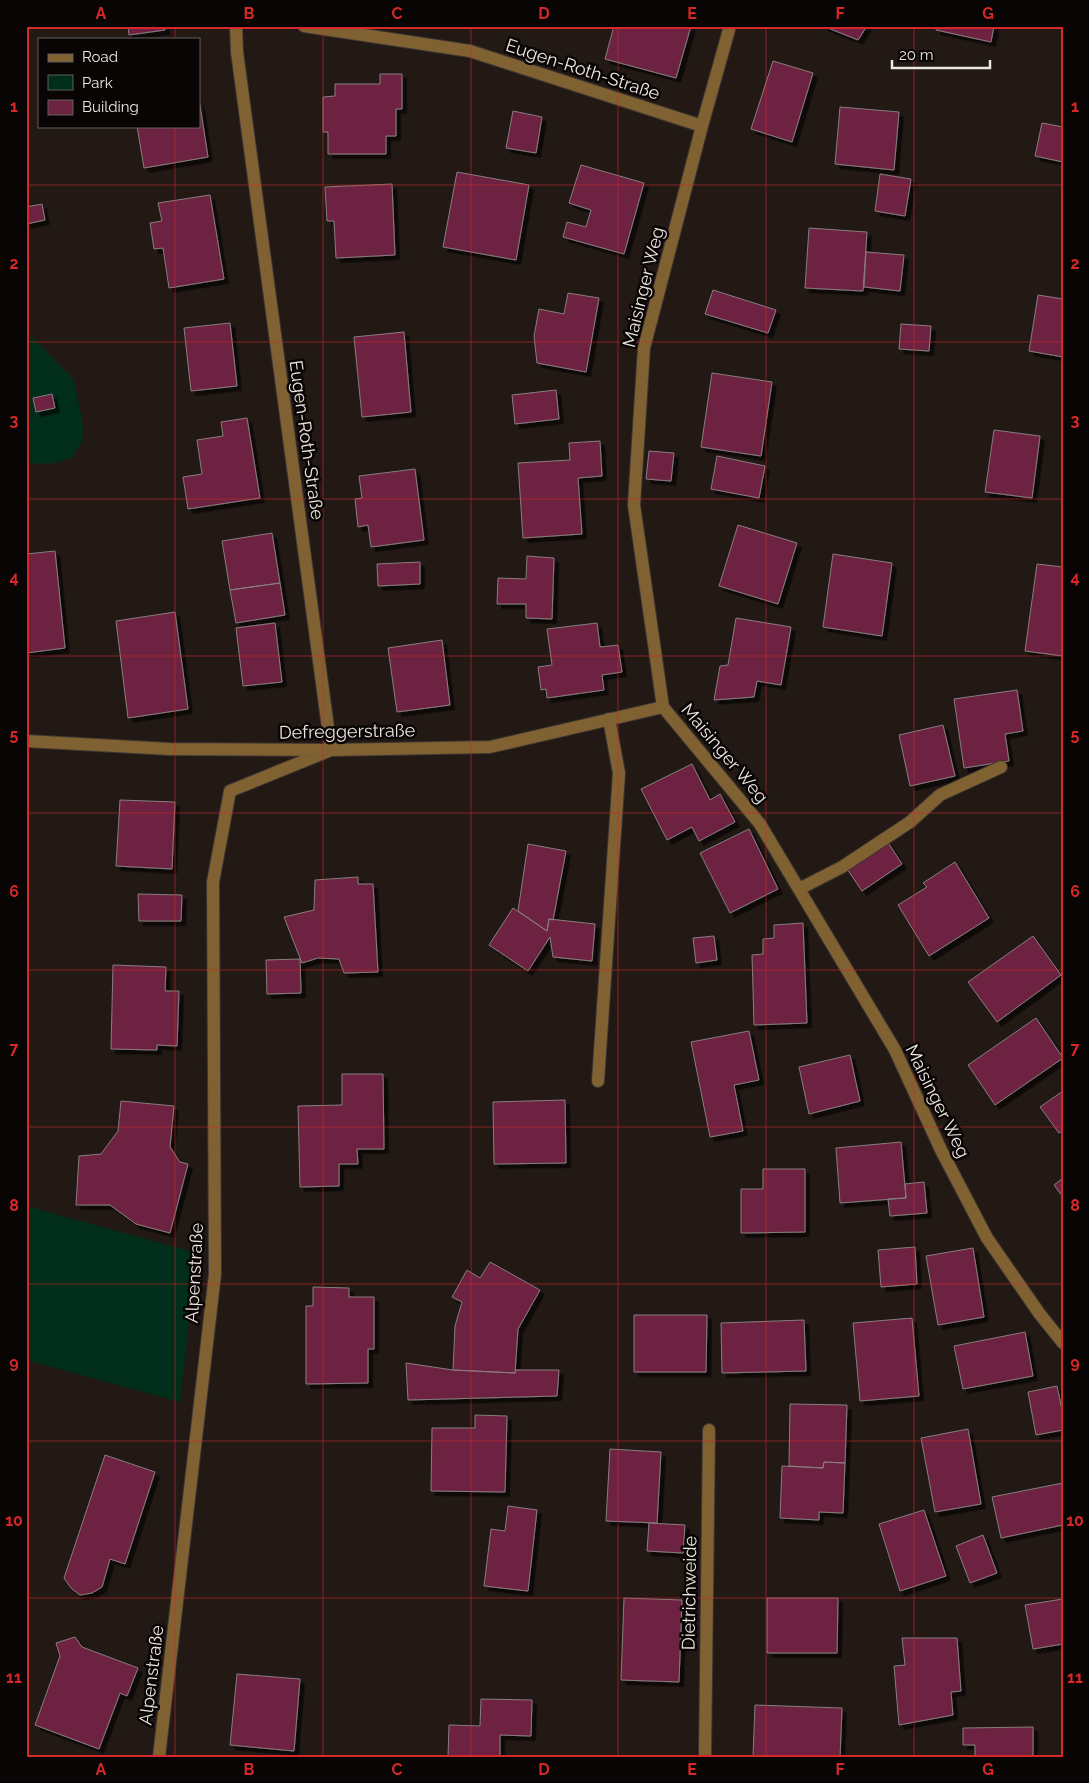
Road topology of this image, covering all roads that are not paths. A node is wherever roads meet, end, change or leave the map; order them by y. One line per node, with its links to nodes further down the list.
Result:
1 (236, 26): 8 (street, Eugen-Roth-Straße)
2 (304, 26): 4 (street, Eugen-Roth-Straße)
3 (730, 26): 4 (street, Maisinger Weg)
4 (702, 126): 5 (street, Maisinger Weg)
5 (663, 706): 6 (street, Defreggerstraße); 10 (street, Maisinger Weg)
6 (609, 719): 8 (street, Defreggerstraße); 11 (street)
7 (26, 741): 8 (street, Defreggerstraße)
8 (331, 750): 14 (street, Alpenstraße)
9 (1001, 767): 10 (street)
10 (799, 889): 12 (street, Maisinger Weg)
11 (598, 1081)
12 (1063, 1342)
13 (709, 1430): 15 (street, Dietrichweide)
14 (159, 1757)
15 (705, 1757)

